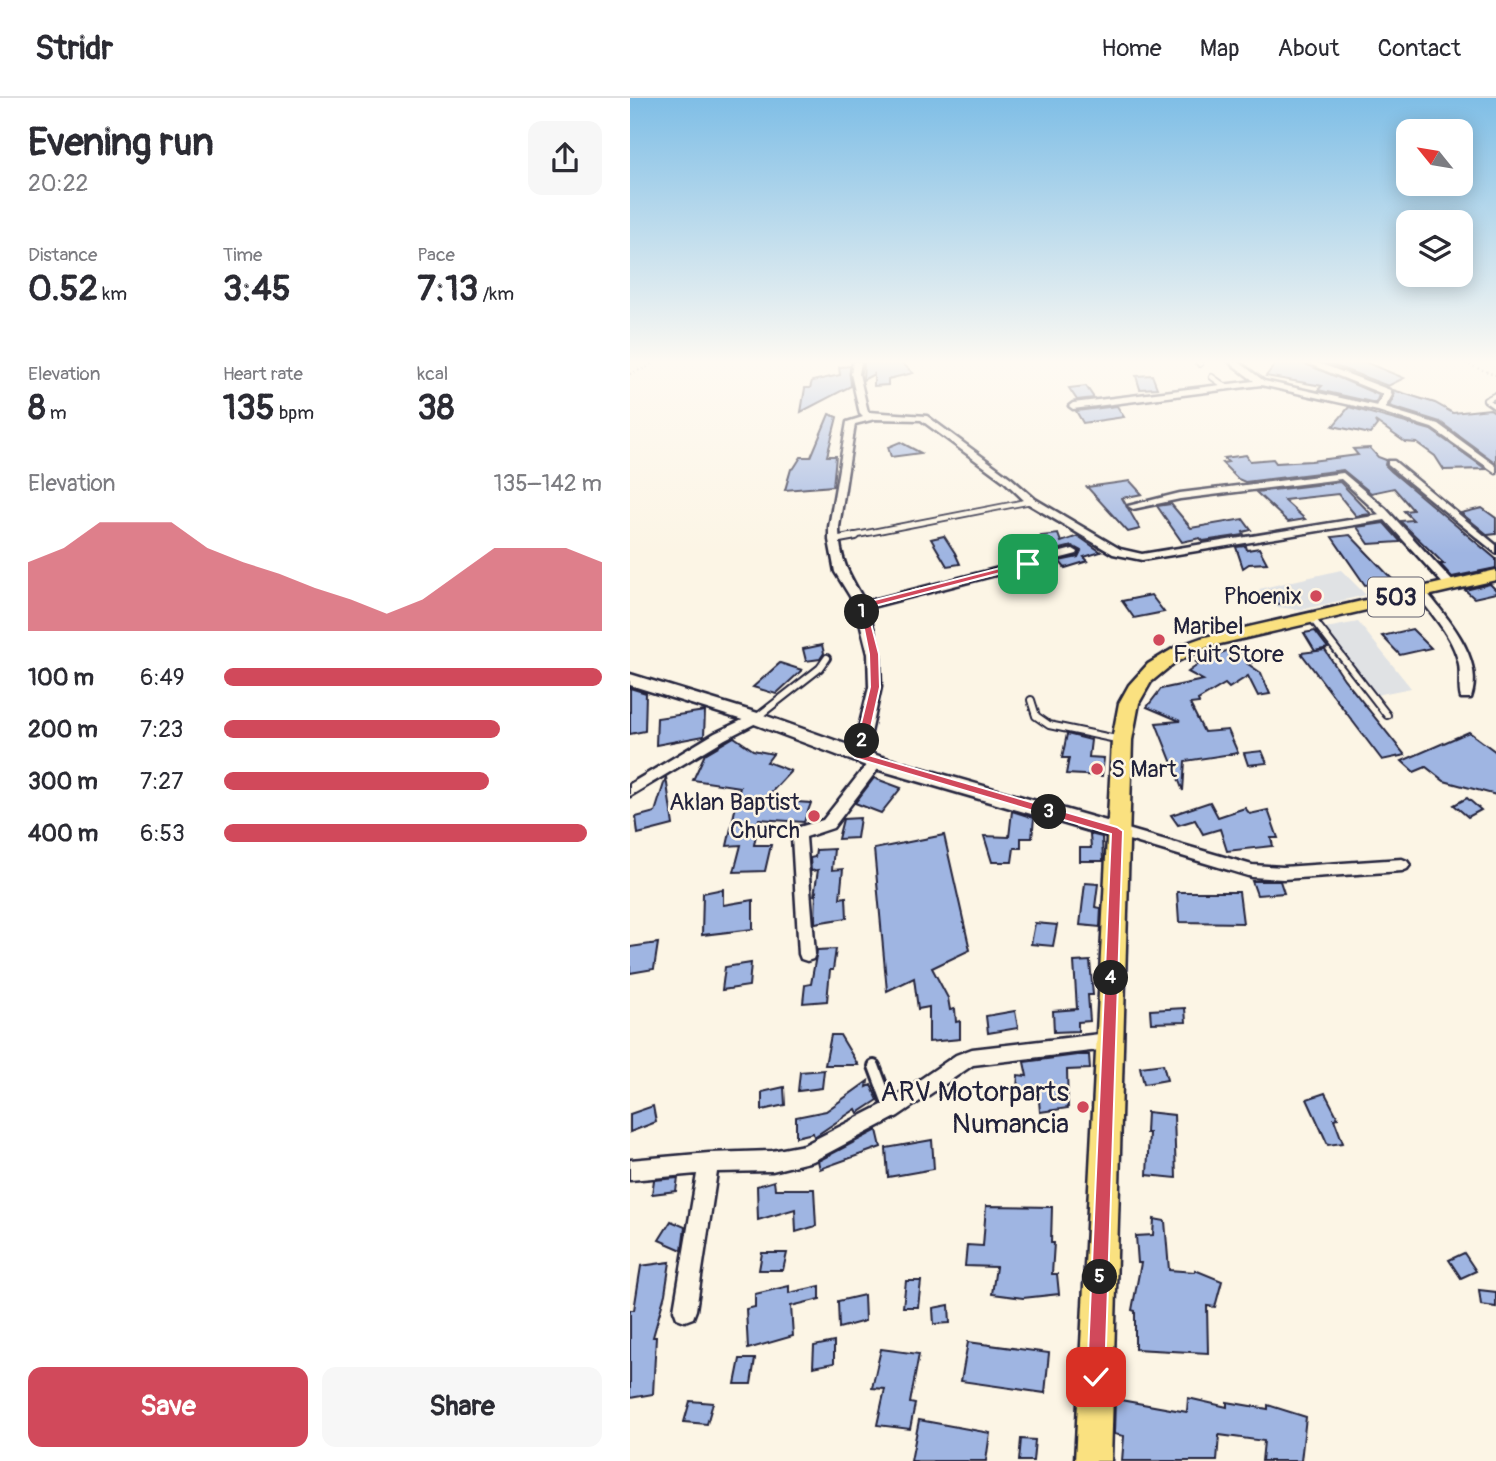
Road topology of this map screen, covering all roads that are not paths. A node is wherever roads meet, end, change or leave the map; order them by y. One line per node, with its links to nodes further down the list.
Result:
1 (850, 426): 9 (street)
2 (934, 426): 6 (street)
3 (1432, 426): 5 (street)
4 (1391, 463): 10 (street)
5 (1496, 470)
6 (1031, 501): 8 (street); 9 (lane)
7 (1133, 506): 8 (street)
8 (1387, 517): 13 (street)
9 (834, 540): 15 (street)
10 (1496, 550)
11 (1073, 552): 15 (street)
12 (1496, 575): 13 (main road, 503)
13 (1450, 585): 14 (main road, 503)
14 (1421, 592): 16 (main road, 503); 19 (street)
15 (862, 606): 24 (street)
16 (1303, 618): 21 (lane); 23 (main road, 503)
17 (827, 658): 22 (lane)
18 (630, 679): 22 (street)
19 (1466, 695)
20 (1031, 701): 23 (lane)
21 (1387, 715)
22 (755, 718): 24 (street); 25 (street)
23 (1122, 740): 26 (main road, 503)
24 (867, 759): 26 (street); 28 (street)
25 (630, 791)
26 (1117, 831): 27 (street); 29 (main road, 503)
27 (1402, 865)
28 (807, 954)
29 (1108, 1041): 31 (street); 35 (main road, 503)
30 (874, 1066): 31 (lane)
31 (891, 1110): 32 (street)
32 (709, 1163): 33 (street); 34 (street)
33 (630, 1170)
34 (685, 1310)
35 (1093, 1461)

